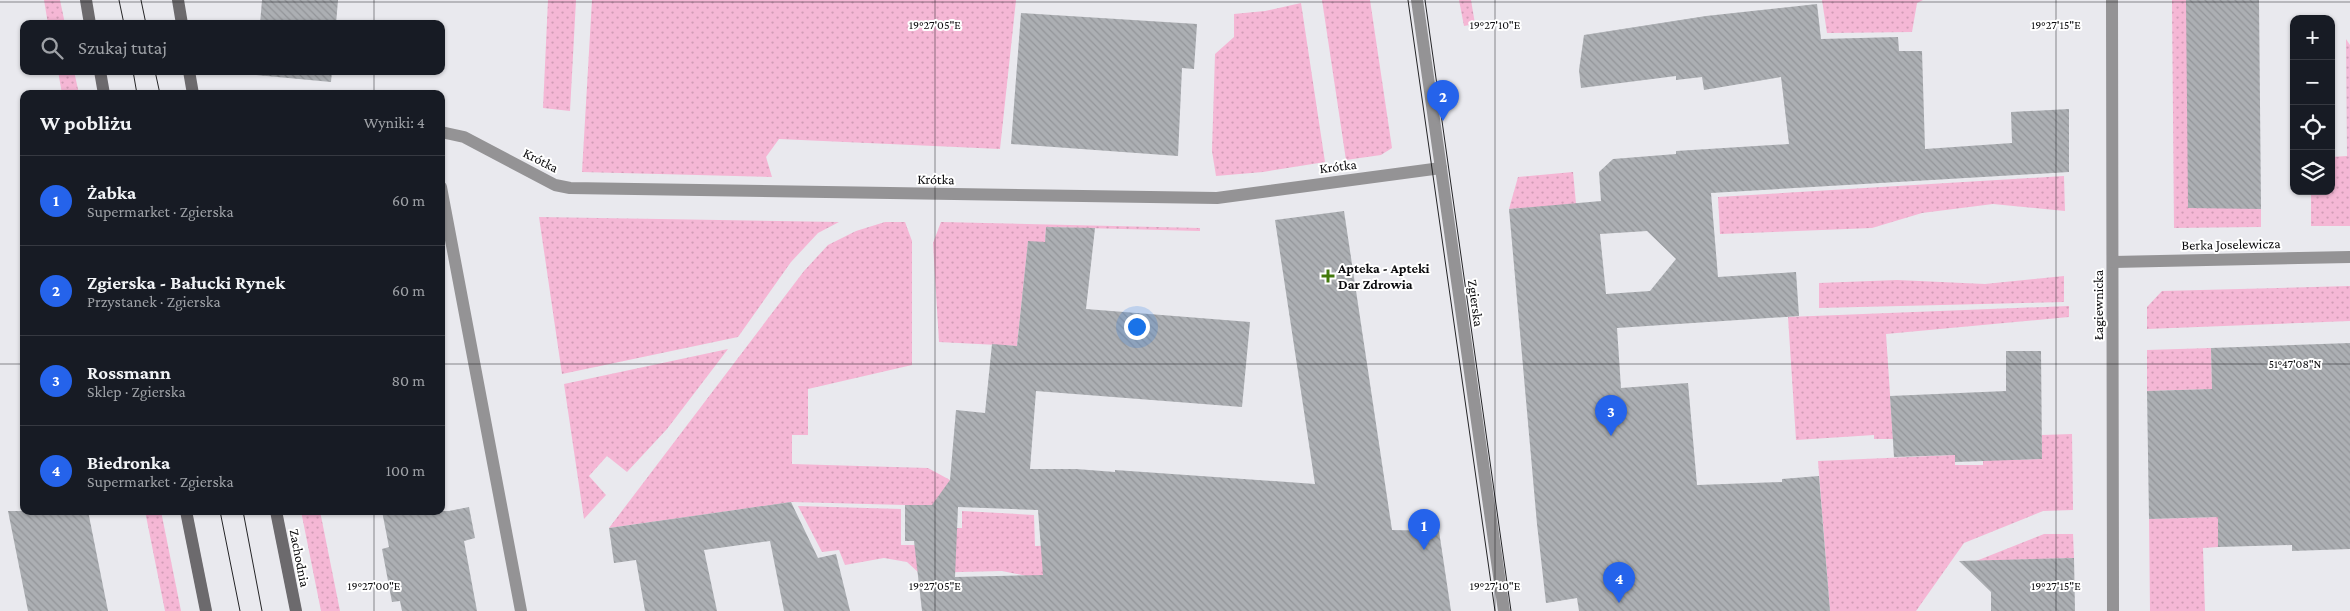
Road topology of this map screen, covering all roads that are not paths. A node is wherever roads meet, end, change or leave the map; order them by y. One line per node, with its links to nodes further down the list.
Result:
1 (86, 0): 5 (main road)
2 (178, 0): 6 (main road)
3 (1416, 0): 12 (street, Zgierska)
4 (2112, 0): 15 (street, Łagiewnicka)
5 (89, 20)
6 (181, 20)
7 (101, 75): 9 (main road)
8 (190, 75): 10 (main road)
9 (103, 90)
10 (192, 90)
11 (445, 133): 12 (street, Krótka)
12 (1441, 168): 21 (street, Zgierska)
13 (445, 208): 20 (street)
14 (2350, 257): 15 (street, Berka Joselewicza)
15 (2112, 262): 22 (street, Łagiewnicka)
16 (187, 515): 18 (main road)
17 (277, 515): 19 (main road, Zachodnia)
18 (206, 611)
19 (296, 611)
20 (521, 611)
21 (1504, 611)
22 (2113, 611)

